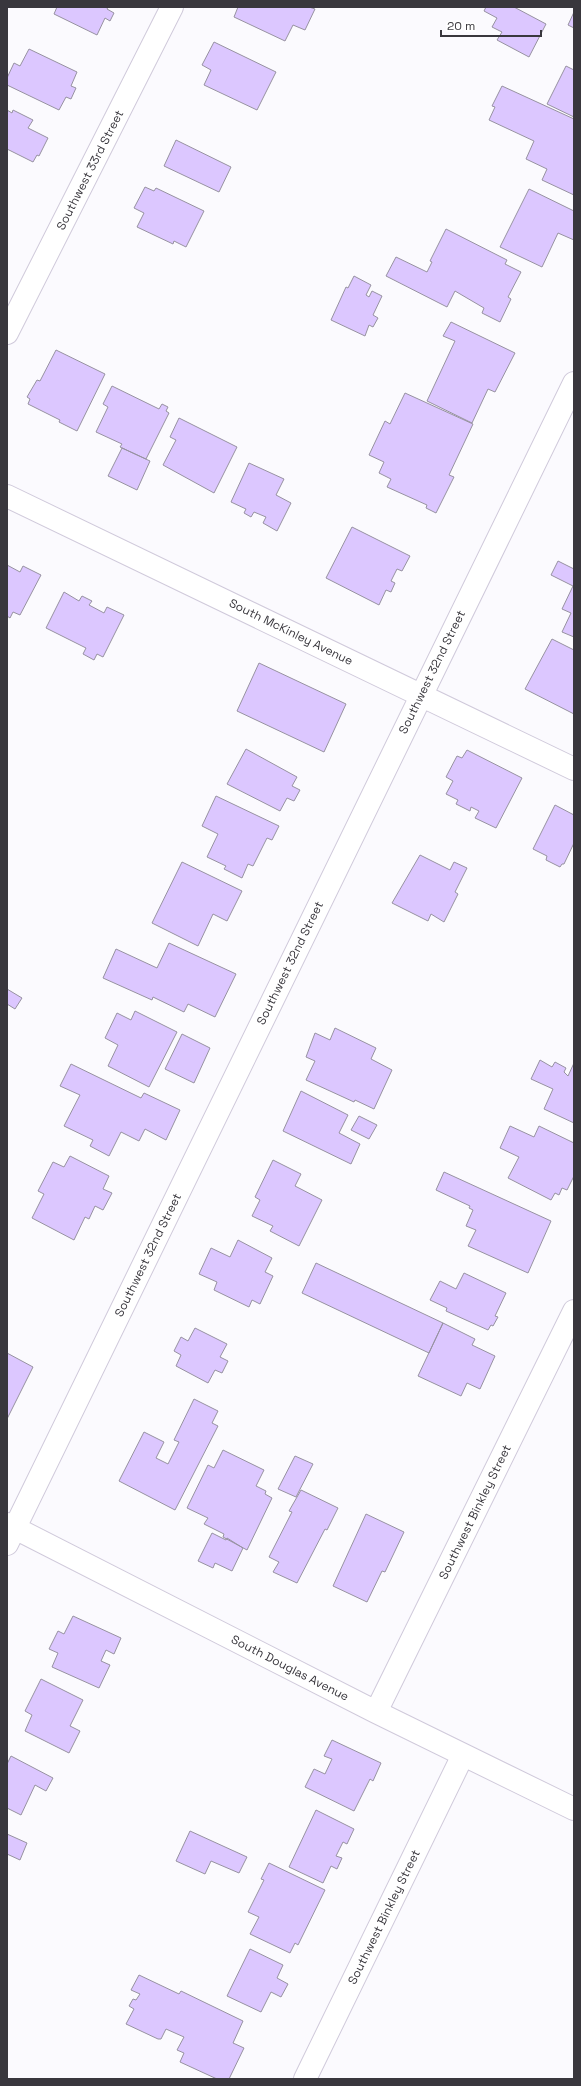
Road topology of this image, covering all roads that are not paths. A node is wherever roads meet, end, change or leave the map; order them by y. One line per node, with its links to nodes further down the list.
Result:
1 (172, 7): 2 (street, Southwest 33rd Street)
2 (7, 333)
3 (574, 383): 5 (street, Southwest 32nd Street)
4 (7, 496): 5 (street, South McKinley Avenue)
5 (421, 694): 6 (street, South McKinley Avenue); 8 (street, Southwest 32nd Street)
6 (574, 769)
7 (574, 1311): 9 (street, Southwest Binkley Street)
8 (10, 1532): 9 (street, South Douglas Avenue)
9 (376, 1712): 10 (street, South Douglas Avenue)
10 (463, 1755): 11 (street, South Douglas Avenue); 12 (street, Southwest Binkley Street)
11 (574, 1809)
12 (305, 2079)

